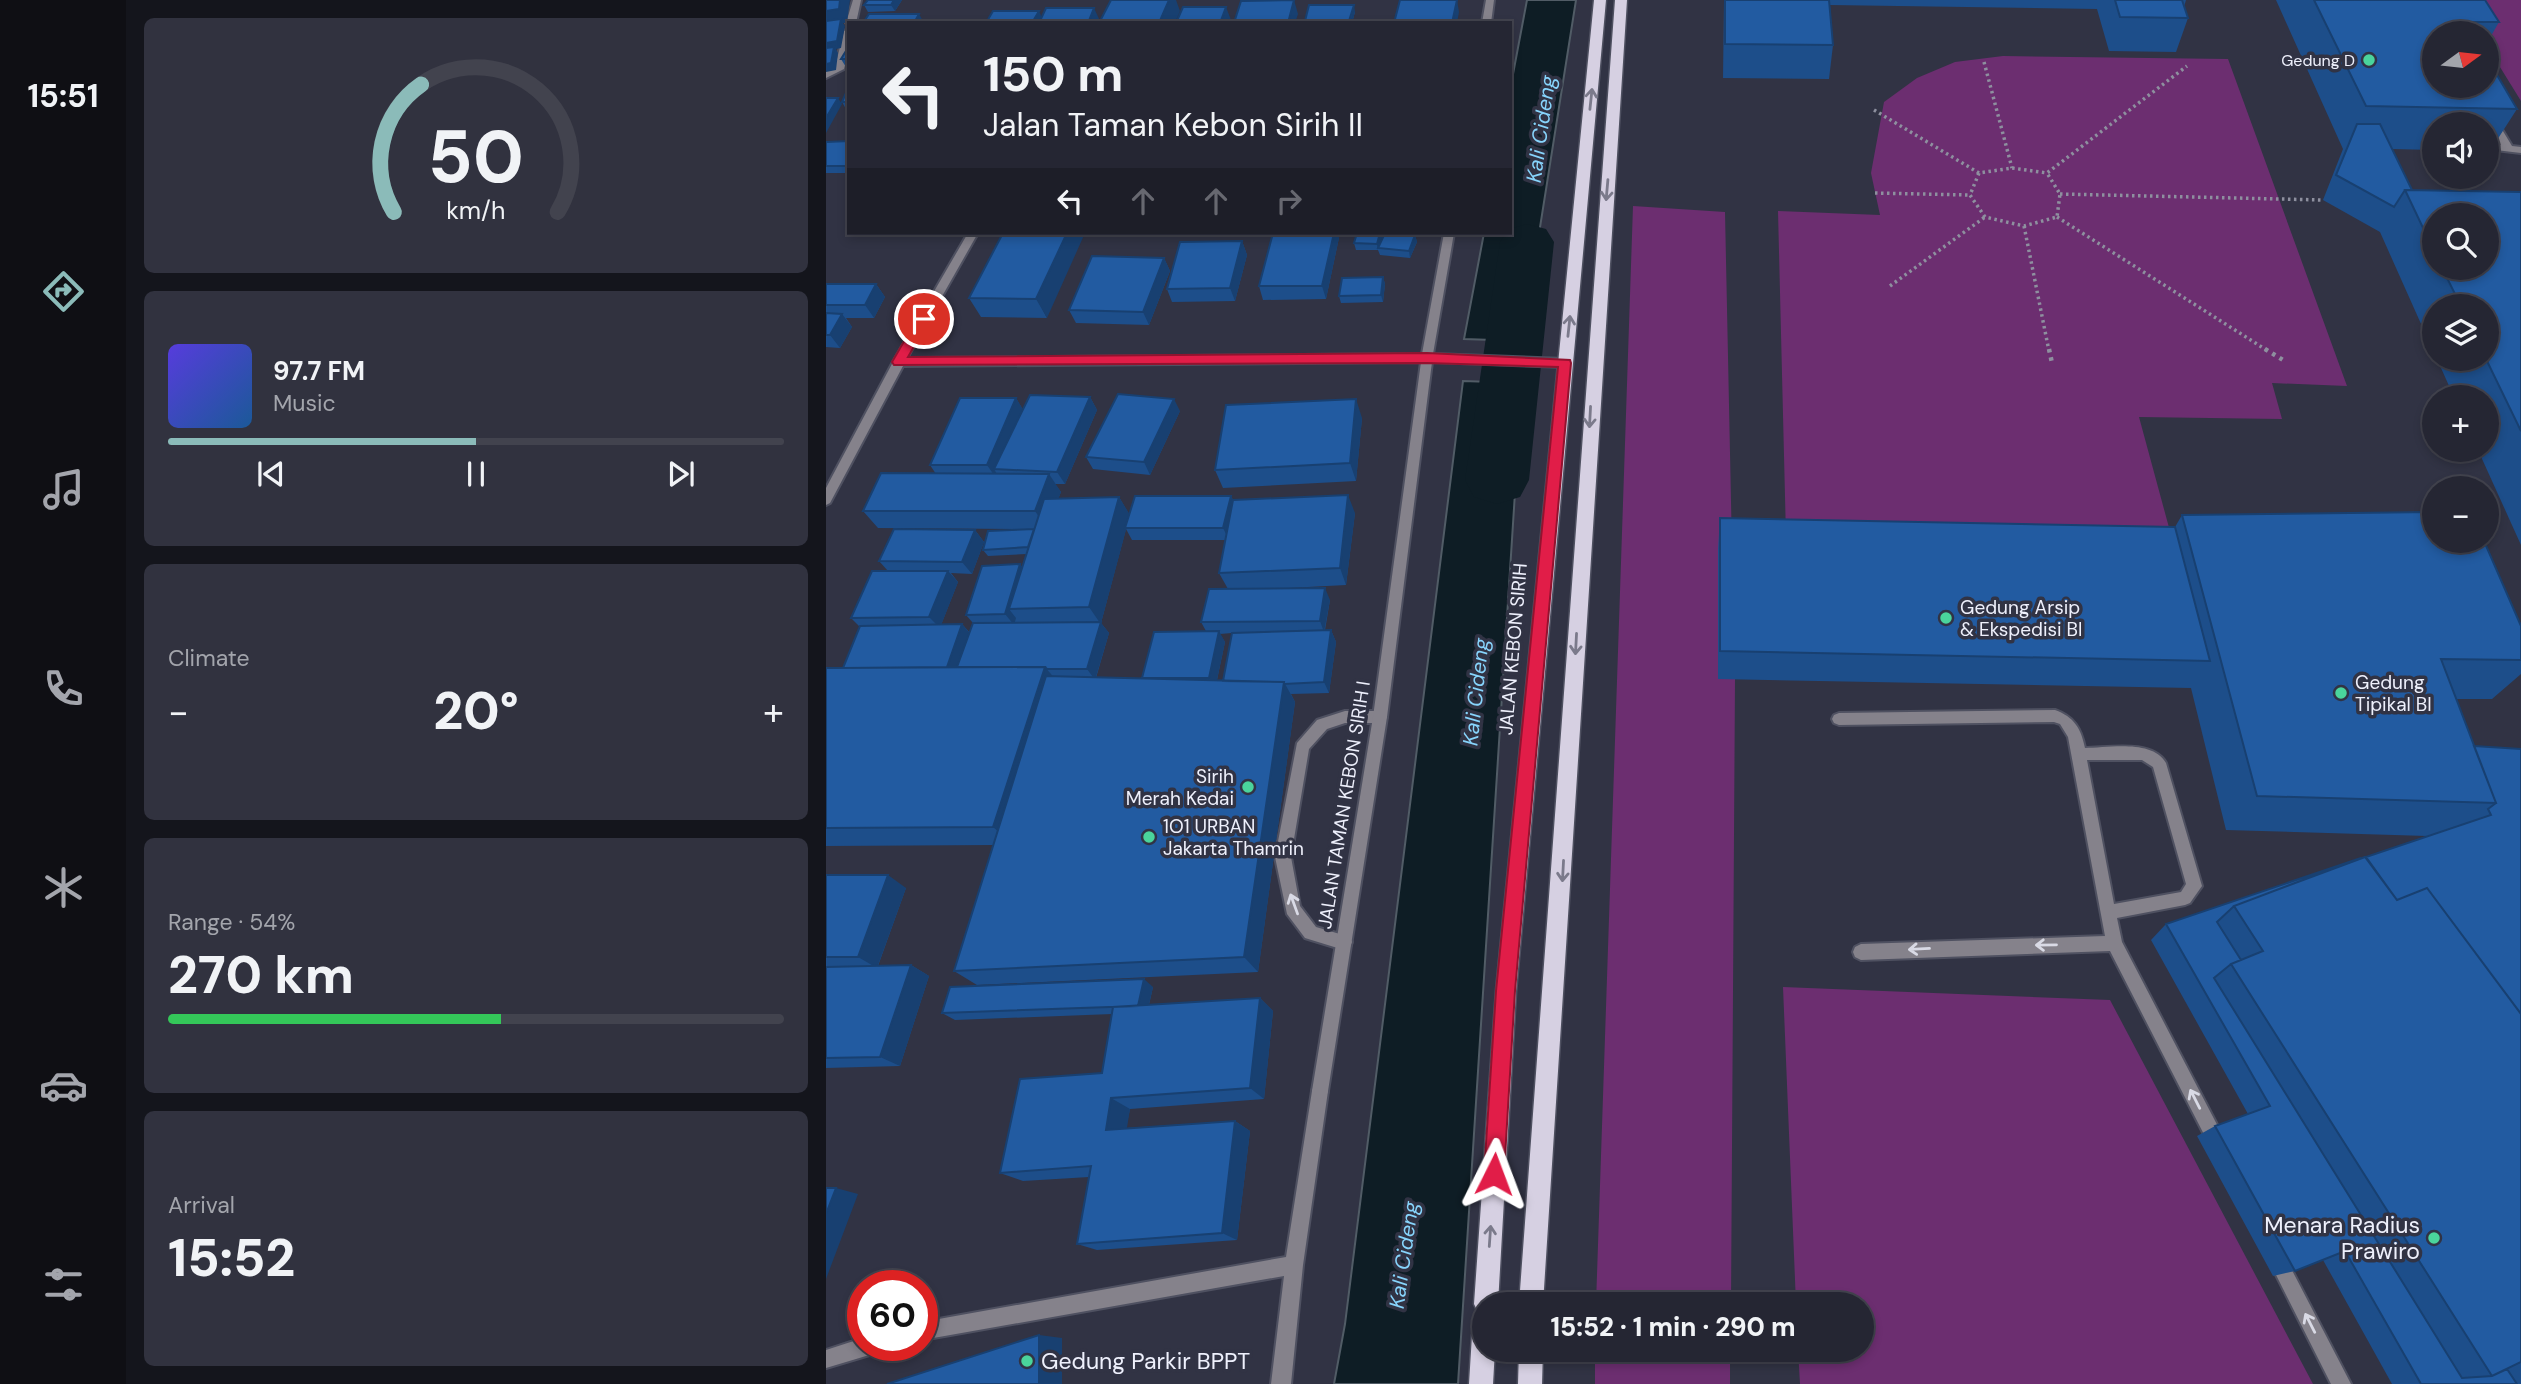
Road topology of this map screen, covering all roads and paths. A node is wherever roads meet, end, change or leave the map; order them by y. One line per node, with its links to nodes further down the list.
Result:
1 (857, 0): 5 (street)
2 (1490, 0): 6 (street)
3 (1600, 0): 32 (main road, JALAN KEBON SIRIH, one-way to 3)
4 (1621, 0): 46 (main road, one-way to 46)
5 (852, 21)
6 (1486, 21)
7 (847, 39): 10 (street)
8 (1984, 62): 16 (path)
9 (2187, 66): 18 (path)
10 (830, 74)
11 (2486, 109): 14 (street)
12 (1874, 110): 17 (path)
13 (2499, 148): 14 (street)
14 (2509, 149): 15 (street)
15 (2521, 150)
16 (2012, 168): 17 (path); 18 (path)
17 (1979, 173): 21 (path)
18 (2046, 173): 20 (path)
19 (1875, 193): 21 (path)
20 (2060, 194): 22 (path); 24 (path)
21 (1970, 195): 23 (path)
22 (2323, 200)
23 (1985, 217): 25 (path); 28 (path)
24 (2057, 217): 25 (path); 30 (path)
25 (2025, 226): 33 (path)
26 (972, 235): 31 (street)
27 (1449, 235): 29 (street, JALAN TAMAN KEBON SIRIH I)
28 (1890, 286)
29 (1427, 358): 31 (street); 32 (street); 35 (street, JALAN TAMAN KEBON SIRIH I)
30 (2283, 360)
31 (899, 362): 34 (street)
32 (1565, 363): 45 (main road, JALAN KEBON SIRIH, one-way to 32)
33 (2052, 363)
34 (826, 500)
35 (1380, 717): 39 (street, JALAN TAMAN KEBON SIRIH I); 39 (street, one-way to 35)
36 (1839, 719): 37 (street)
37 (2078, 754): 38 (street); 38 (street)
38 (2109, 912): 40 (street)
39 (1344, 942): 44 (street, JALAN TAMAN KEBON SIRIH I)
40 (2114, 943): 41 (street, one-way to 41); 42 (street, one-way to 40)
41 (1861, 952)
42 (2228, 1164)
43 (2266, 1237): 55 (street, one-way to 43)
44 (1294, 1265): 47 (street); 52 (street, JALAN TAMAN KEBON SIRIH I)
45 (1487, 1292)
46 (1532, 1292)
47 (938, 1328)
48 (847, 1353): 49 (street)
49 (826, 1359)
50 (1482, 1362): 53 (main road)
51 (1531, 1362): 54 (main road)
52 (1281, 1384)
53 (1481, 1384)
54 (1530, 1384)
55 (2342, 1384)

